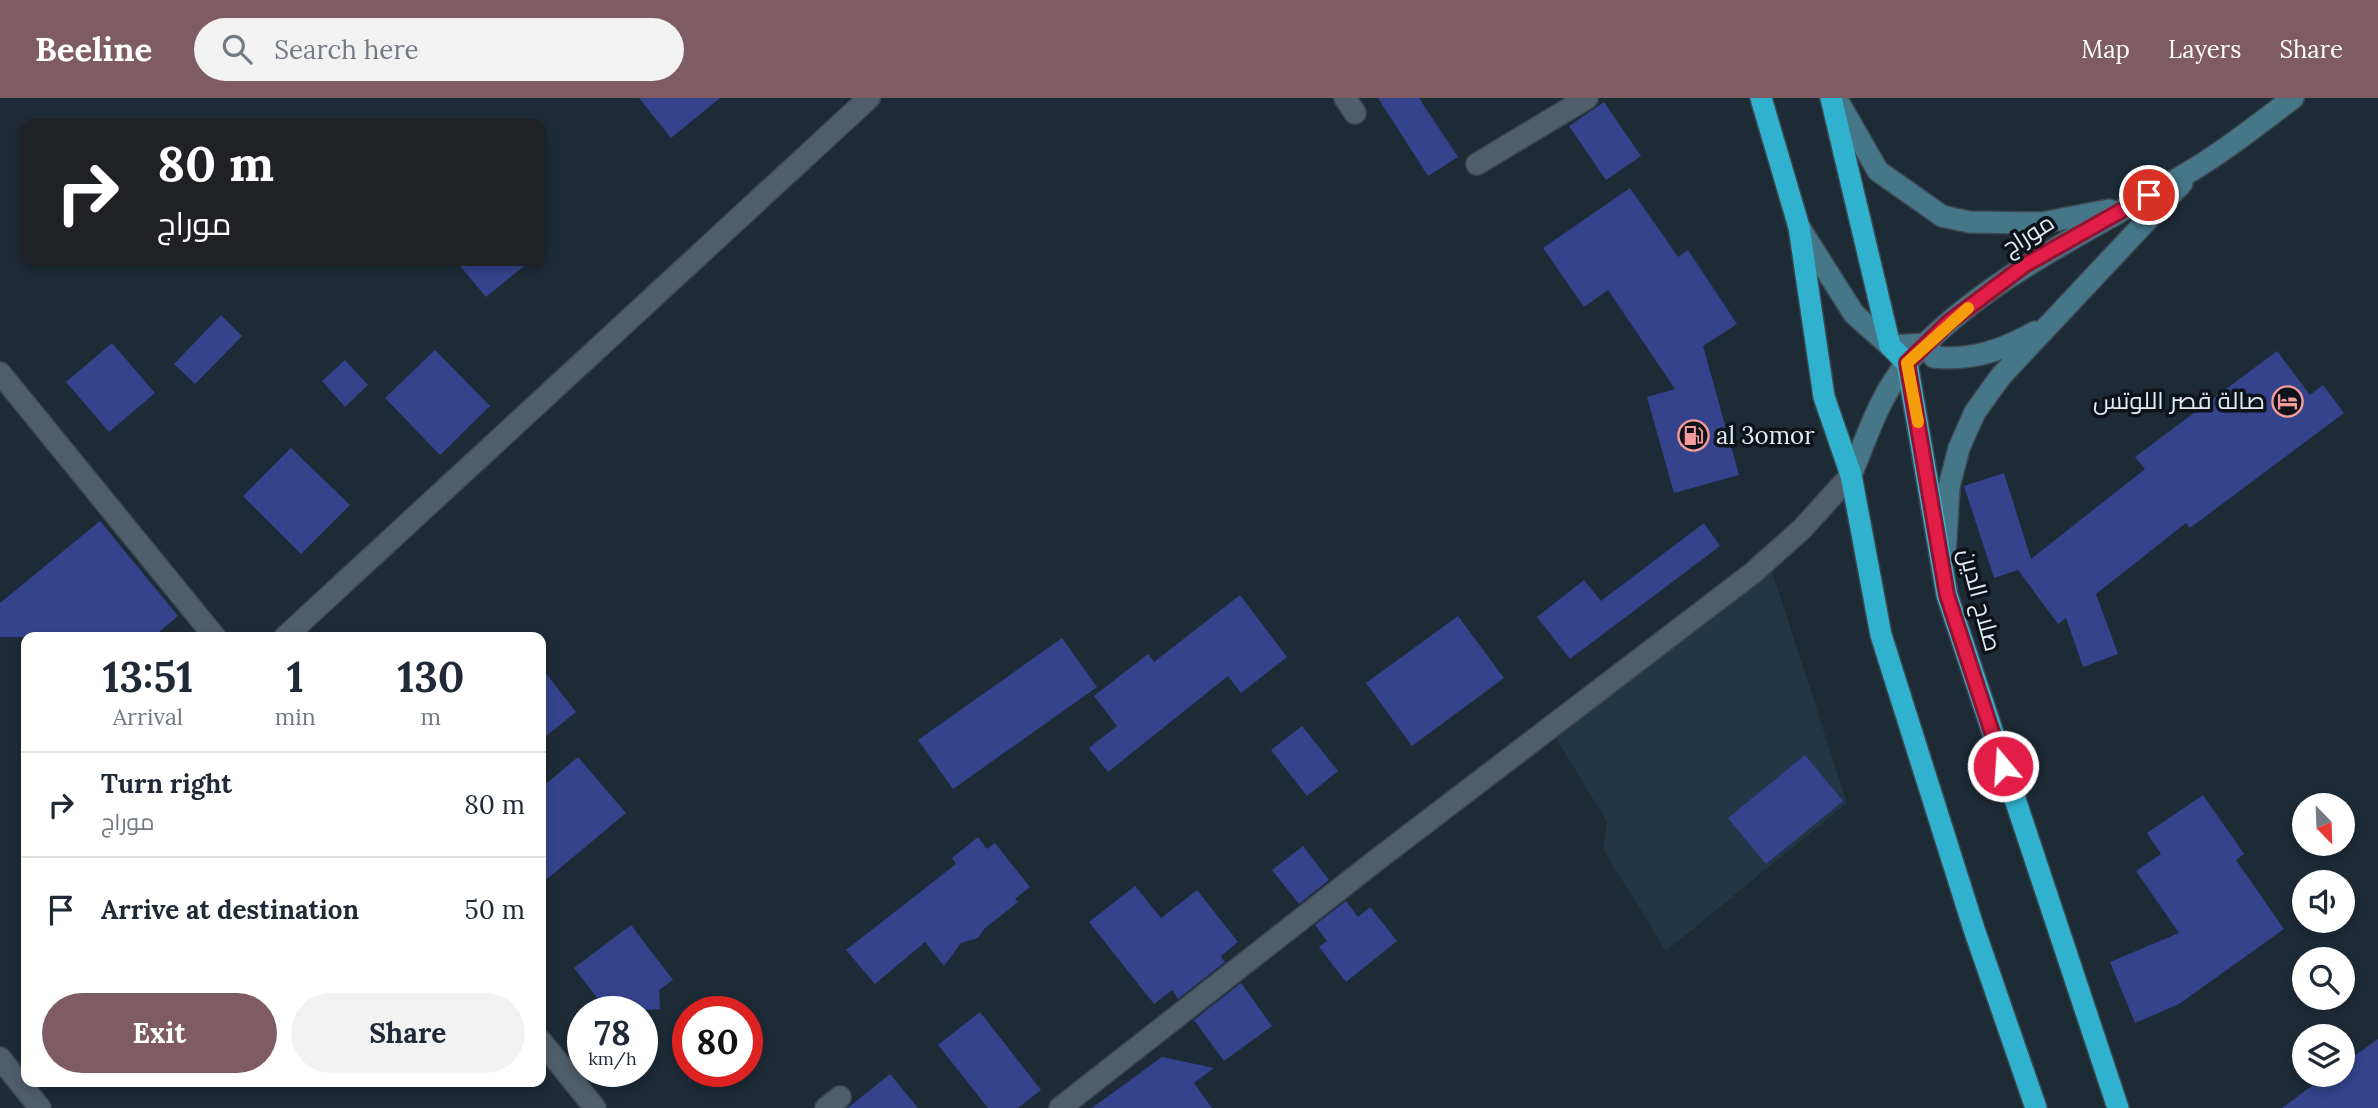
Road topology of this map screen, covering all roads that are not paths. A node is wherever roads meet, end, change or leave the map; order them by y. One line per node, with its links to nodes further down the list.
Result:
1 (1587, 98): 6 (street)
2 (1761, 98): 8 (highway)
3 (1834, 98): 7 (main road); 11 (highway)
4 (2293, 98): 7 (main road, موراج)
5 (860, 101): 17 (street)
6 (1477, 164)
7 (2196, 168): 9 (main road); 10 (main road, موراج)
8 (1799, 227): 11 (main road); 14 (highway)
9 (2052, 321): 10 (main road); 15 (main road)
10 (1927, 344): 11 (main road); 12 (main road, موراج)
11 (1890, 346): 12 (highway)
12 (1907, 363): 14 (main road, موراج); 15 (highway, صلاح الدين)
13 (0, 373): 16 (street)
14 (1851, 475): 24 (street); 25 (highway)
15 (1947, 595): 26 (highway, صلاح الدين)
16 (211, 632)
17 (290, 632)
18 (546, 1047): 23 (street)
19 (0, 1058): 20 (street)
20 (21, 1084)
21 (23, 1087): 22 (street)
22 (40, 1108)
23 (595, 1108)
24 (1060, 1108)
25 (2036, 1108)
26 (2118, 1108)

